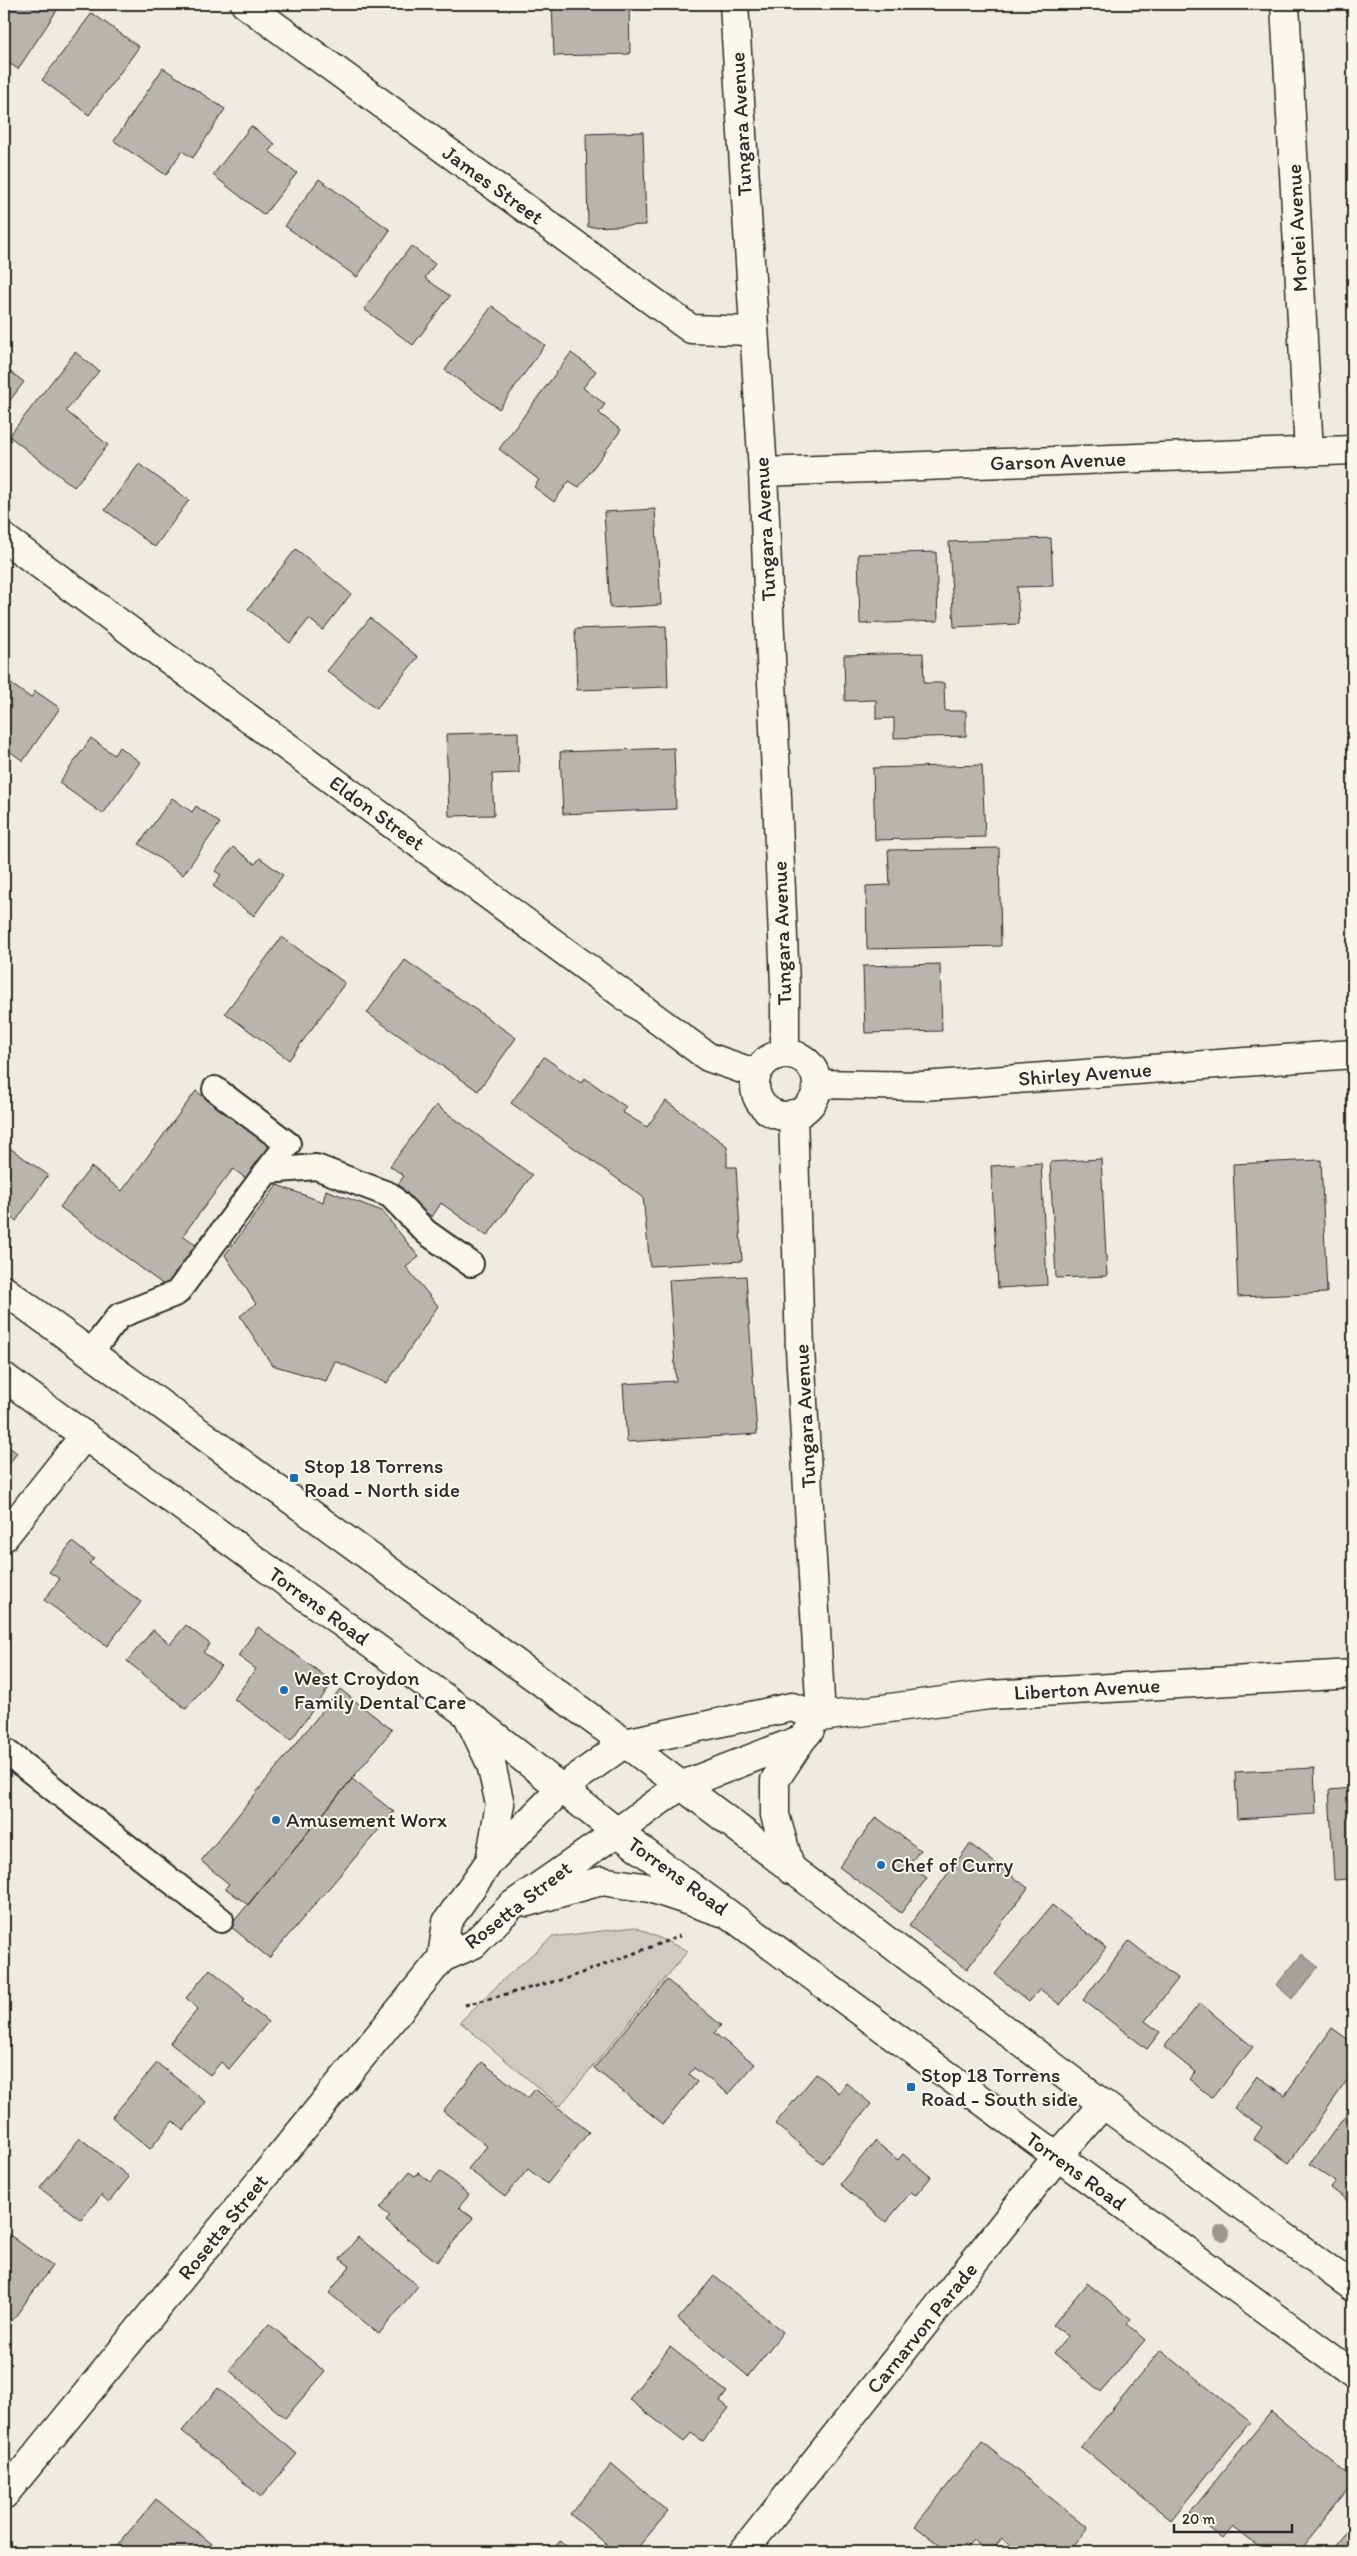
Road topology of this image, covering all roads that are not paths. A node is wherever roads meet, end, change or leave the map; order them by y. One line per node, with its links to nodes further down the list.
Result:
1 (245, 4): 4 (street, James Street)
2 (734, 4): 4 (street, Tungara Avenue)
3 (1285, 4): 6 (street, Morlei Avenue)
4 (752, 331): 7 (street, Tungara Avenue)
5 (1353, 450): 6 (street, Garson Avenue)
6 (1309, 452): 7 (street, Garson Avenue)
7 (763, 472): 9 (street, Tungara Avenue)
8 (4, 538): 11 (street, Eldon Street)
9 (785, 1054): 11 (street); 12 (street)
10 (1353, 1054): 12 (street, Shirley Avenue)
11 (757, 1074): 14 (street)
12 (817, 1084): 14 (street)
13 (215, 1090): 15 (lane)
14 (794, 1114): 24 (street, Tungara Avenue)
15 (267, 1171): 16 (lane); 18 (lane)
16 (471, 1264)
17 (4, 1290): 18 (street)
18 (90, 1353): 26 (street)
19 (4, 1377): 20 (street, Torrens Road)
20 (85, 1436): 21 (street); 23 (street, Torrens Road)
21 (4, 1537)
22 (1353, 1674): 24 (street, Liberton Avenue)
23 (467, 1714): 29 (street, Torrens Road); 31 (street)
24 (821, 1717): 25 (street); 26 (street, Liberton Avenue)
25 (802, 1740): 28 (street); 32 (street)
26 (625, 1743): 28 (street); 29 (street, Rosetta Street)
27 (4, 1750): 35 (lane)
28 (680, 1786): 30 (street, Rosetta Street); 32 (street)
29 (561, 1789): 30 (street, Torrens Road); 31 (street, Rosetta Street)
30 (618, 1832): 33 (street, Rosetta Street); 34 (street, Torrens Road)
31 (490, 1861): 36 (street, Rosetta Street)
32 (791, 1870): 37 (street)
33 (511, 1906): 34 (street); 36 (street, Rosetta Street)
34 (732, 1915): 38 (street, Torrens Road)
35 (221, 1920)
36 (442, 1958): 41 (street, Rosetta Street)
37 (1103, 2104): 38 (street, Carnarvon Parade); 39 (street)
38 (1057, 2158): 40 (street, Torrens Road); 42 (street, Carnarvon Parade)
39 (1353, 2287)
40 (1353, 2374)
41 (4, 2495)
42 (743, 2552)

